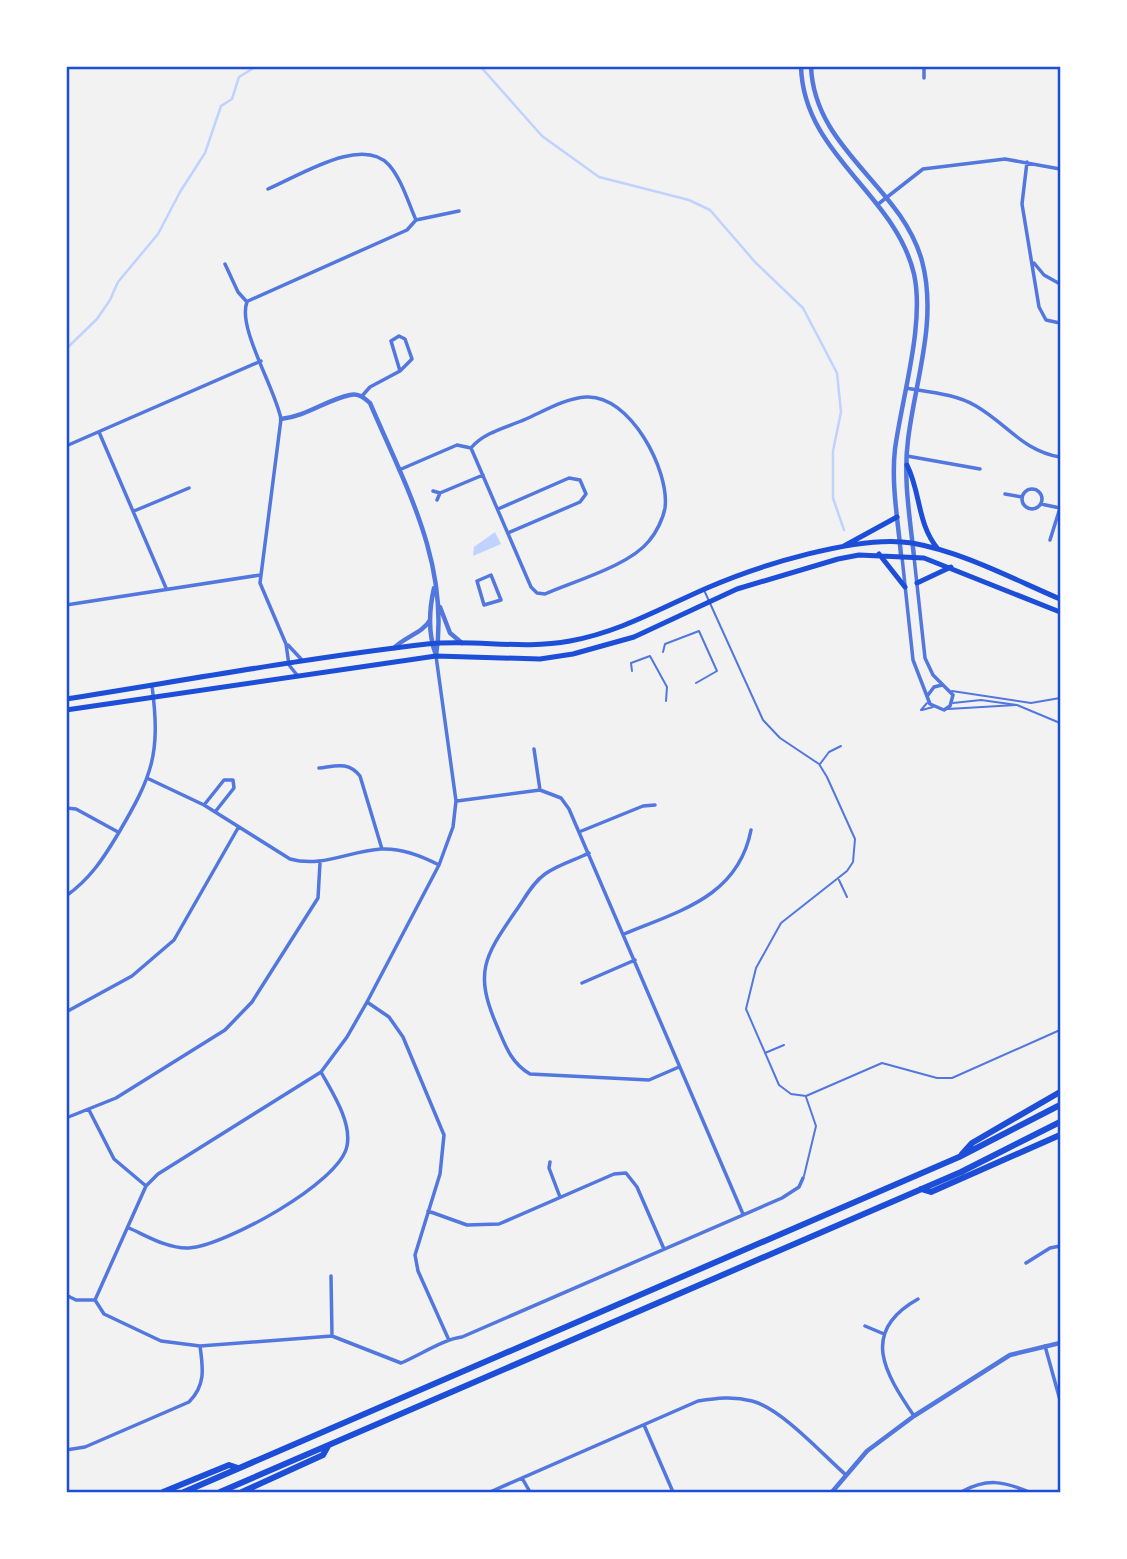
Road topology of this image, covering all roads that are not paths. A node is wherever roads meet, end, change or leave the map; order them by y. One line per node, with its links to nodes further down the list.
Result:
1 (801, 66): 9 (street)
2 (811, 66): 8 (street)
3 (925, 66): 4 (street)
4 (925, 78)
5 (1027, 161): 6 (street); 8 (street); 12 (street)
6 (1060, 169)
7 (268, 189): 11 (street)
8 (886, 197): 9 (street); 20 (street)
9 (877, 205): 19 (street)
10 (459, 211): 11 (street)
11 (416, 220): 15 (street)
12 (1033, 261): 14 (street); 16 (street)
13 (225, 264): 15 (street)
14 (1060, 284)
15 (247, 302): 17 (street)
16 (1060, 323)
17 (261, 361): 22 (street); 23 (street)
18 (400, 371): 18 (street); 21 (street)
19 (905, 388): 20 (street); 42 (street)
20 (917, 390): 26 (street); 27 (street)
21 (362, 396): 22 (street); 30 (street)
22 (281, 419): 53 (street)
23 (99, 432): 24 (street); 41 (street)
24 (66, 446)
25 (471, 448): 30 (street); 31 (street); 43 (street)
26 (907, 456): 28 (street); 29 (street)
27 (1060, 457)
28 (906, 465): 46 (street); 48 (main road)
29 (980, 469)
30 (399, 470): 55 (street)
31 (484, 475): 34 (street); 40 (street)
32 (189, 488): 41 (street)
33 (433, 491): 34 (street)
34 (440, 493): 37 (street)
35 (1005, 494): 36 (street)
36 (1022, 497): 38 (street); 38 (street)
37 (437, 500)
38 (1041, 504): 39 (street)
39 (1060, 508): 44 (street)
40 (498, 509): 43 (street); 43 (street)
41 (134, 512): 57 (street)
42 (897, 517): 45 (street); 47 (main road)
43 (508, 533)
44 (1050, 540)
45 (900, 542): 46 (main road); 47 (main road); 50 (street)
46 (913, 543): 48 (main road); 51 (street)
47 (841, 548): 58 (main road)
48 (939, 550): 59 (main road)
49 (879, 554): 50 (main road); 56 (main road); 61 (main road)
50 (901, 555): 51 (main road); 56 (street)
51 (914, 557): 52 (main road); 54 (street)
52 (951, 568): 54 (main road); 64 (main road)
53 (260, 575): 57 (street); 66 (street)
54 (917, 583): 78 (street)
55 (435, 584): 62 (street); 65 (street)
56 (905, 587): 83 (street)
57 (166, 588): 63 (street)
58 (704, 589): 61 (lane); 68 (main road)
59 (1060, 599)
60 (501, 600): 60 (street)
61 (709, 600): 71 (main road); 93 (lane)
62 (439, 603): 67 (street); 68 (street)
63 (66, 605)
64 (1059, 612)
65 (430, 619): 67 (street); 69 (street)
66 (286, 644): 72 (street); 73 (street)
67 (435, 644): 68 (main road); 69 (main road); 71 (street)
68 (464, 644)
69 (393, 649): 72 (main road)
70 (663, 652): 76 (lane)
71 (436, 656): 75 (main road); 97 (street)
72 (305, 662): 73 (main road)
73 (289, 665): 75 (street); 77 (main road)
74 (632, 671): 84 (lane)
75 (297, 675): 80 (main road)
76 (696, 683)
77 (152, 685): 80 (street); 82 (main road)
78 (942, 685): 79 (street); 83 (street)
79 (952, 691): 81 (lane); 85 (street)
80 (154, 697): 88 (main road); 95 (street)
81 (1060, 698)
82 (66, 699)
83 (928, 699): 87 (street); 87 (lane)
84 (666, 701)
85 (953, 703): 86 (lane); 89 (street)
86 (1017, 705): 89 (lane); 90 (lane)
87 (933, 707): 89 (street)
88 (66, 710)
89 (944, 710)
90 (1060, 723)
91 (841, 746): 93 (lane)
92 (534, 749): 96 (street)
93 (819, 764): 110 (lane)
94 (319, 768): 106 (street)
95 (149, 779): 98 (street); 104 (street)
96 (540, 790): 97 (street); 105 (street)
97 (456, 801): 109 (street)
98 (204, 805): 101 (street); 101 (street)
99 (655, 806): 105 (street)
100 (66, 808): 104 (street)
101 (215, 812): 102 (street)
102 (238, 828): 108 (street); 117 (street)
103 (751, 830): 113 (street)
104 (119, 832): 111 (street)
105 (579, 832): 107 (street)
106 (382, 849): 108 (street); 109 (street)
107 (589, 853): 113 (street); 121 (street)
108 (320, 863): 126 (street)
109 (439, 865): 116 (street)
110 (839, 880): 112 (lane); 120 (lane)
111 (66, 896)
112 (847, 897)
113 (624, 934): 114 (street)
114 (635, 960): 115 (street); 121 (street)
115 (582, 983)
116 (367, 1002): 122 (street); 136 (street)
117 (66, 1012)
118 (1060, 1030): 124 (lane)
119 (783, 1045): 120 (lane)
120 (765, 1054): 124 (lane)
121 (680, 1066): 137 (street)
122 (321, 1072): 133 (street); 138 (street)
123 (1060, 1093): 130 (highway)
124 (806, 1096): 132 (lane)
125 (1060, 1105): 130 (highway)
126 (89, 1110): 127 (street); 133 (street)
127 (66, 1118)
128 (1060, 1122): 134 (highway)
129 (1060, 1135): 134 (highway)
130 (959, 1157): 158 (highway)
131 (550, 1162): 135 (street)
132 (803, 1178): 137 (street)
133 (146, 1186): 138 (street)
134 (921, 1189): 156 (highway)
135 (560, 1197): 136 (street); 140 (street)
136 (428, 1211): 149 (street)
137 (743, 1214): 140 (street)
138 (128, 1227): 145 (street)
139 (1060, 1245): 141 (street)
140 (664, 1249): 149 (street)
141 (1026, 1263)
142 (331, 1276): 148 (street)
143 (66, 1295): 145 (street)
144 (918, 1299): 147 (street)
145 (95, 1300): 151 (street)
146 (866, 1326): 147 (street)
147 (884, 1334): 154 (street)
148 (332, 1336): 149 (street); 151 (street)
149 (448, 1338)
150 (1060, 1343): 152 (street)
151 (200, 1346): 157 (street)
152 (1045, 1346): 153 (street); 154 (street)
153 (1060, 1400)
154 (914, 1416): 159 (street)
155 (644, 1425): 159 (street); 160 (street); 167 (street)
156 (329, 1444): 163 (highway); 164 (highway)
157 (66, 1450)
158 (240, 1468): 161 (highway); 162 (highway)
159 (846, 1475): 168 (street)
160 (522, 1478): 165 (street); 166 (street)
161 (163, 1493)
162 (184, 1493)
163 (220, 1493)
164 (242, 1493)
165 (490, 1493)
166 (530, 1493)
167 (673, 1493)
168 (832, 1493)
169 (961, 1493): 170 (street)
170 (1029, 1493)

